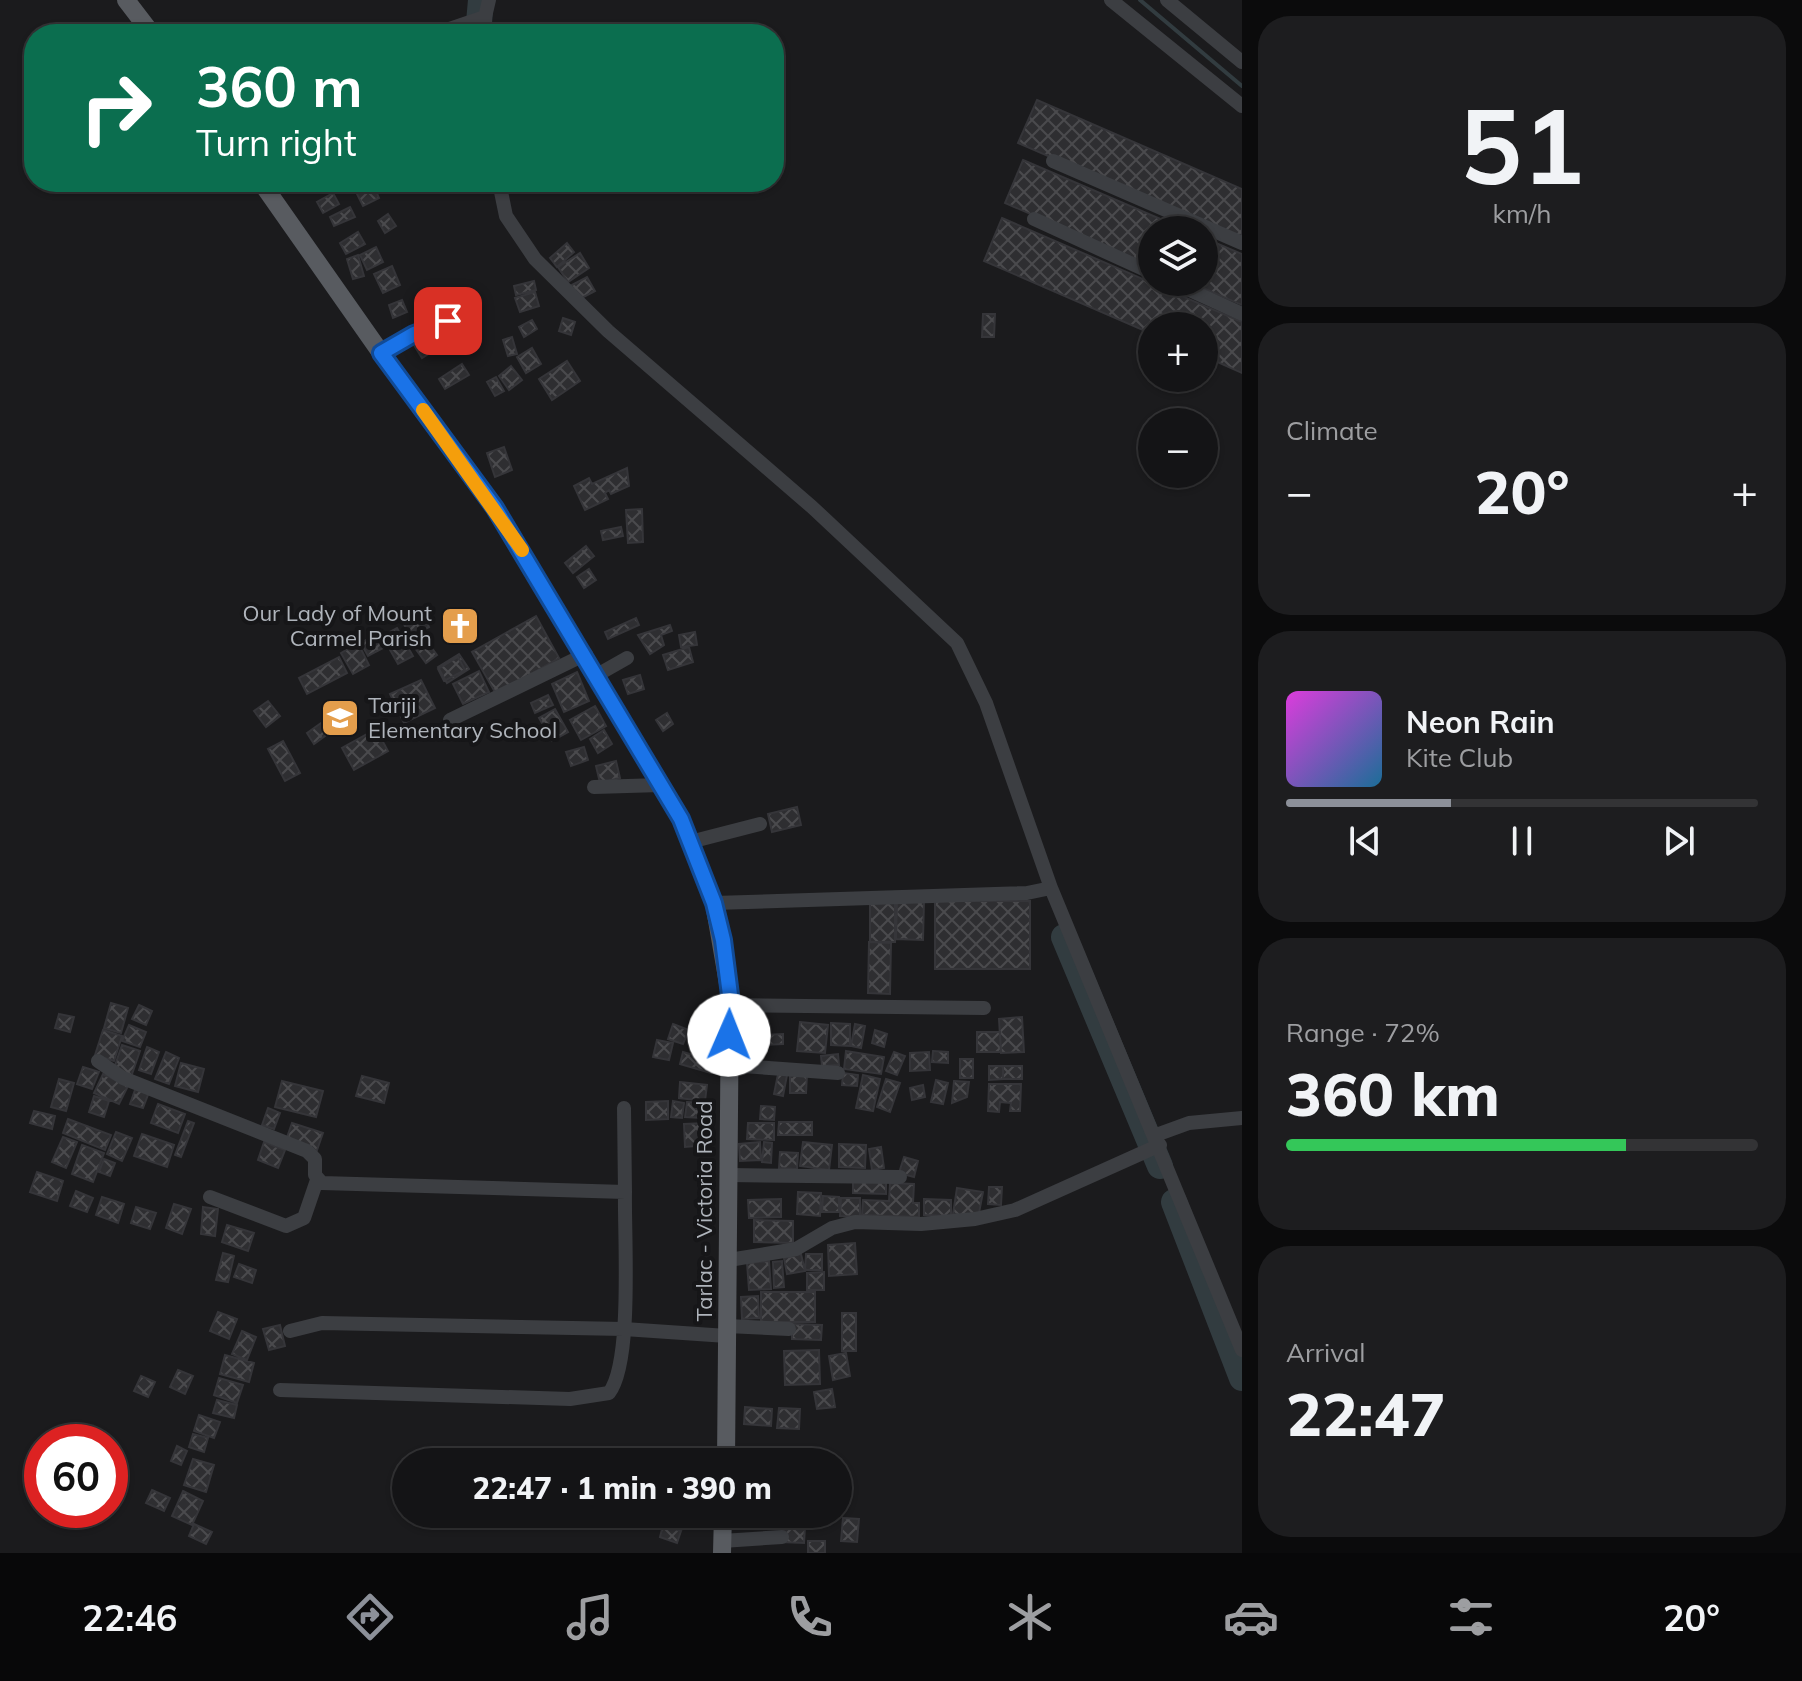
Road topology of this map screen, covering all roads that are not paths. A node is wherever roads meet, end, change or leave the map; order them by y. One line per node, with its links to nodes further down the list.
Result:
1 (126, 0): 6 (main road)
2 (489, 0): 5 (street)
3 (1111, 0): 10 (street)
4 (1167, 0): 9 (street)
5 (485, 17): 7 (street); 8 (street)
6 (144, 24)
7 (464, 24)
8 (485, 24)
9 (1242, 62)
10 (1242, 106)
11 (1053, 161): 15 (street)
12 (268, 192): 20 (main road, Tarlac - Victoria Road)
13 (501, 192): 29 (street)
14 (1034, 219): 16 (street)
15 (1242, 243)
16 (1138, 267)
17 (1203, 296): 18 (street)
18 (1242, 314)
19 (448, 321): 20 (street)
20 (381, 353): 21 (main road, Tarlac - Victoria Road)
21 (586, 654): 23 (main road, Tarlac - Victoria Road); 24 (street)
22 (627, 658): 23 (street)
23 (597, 675): 25 (main road, Tarlac - Victoria Road)
24 (450, 720)
25 (661, 785): 26 (street); 28 (main road, Tarlac - Victoria Road)
26 (594, 787)
27 (760, 824): 28 (street)
28 (690, 842): 30 (main road, Tarlac - Victoria Road)
29 (1050, 888): 30 (street); 38 (street)
30 (714, 903): 31 (main road, Tarlac - Victoria Road)
31 (730, 1005): 32 (street); 34 (main road, Tarlac - Victoria Road)
32 (984, 1008)
33 (98, 1061): 41 (street)
34 (729, 1065): 35 (street); 39 (main road, Tarlac - Victoria Road)
35 (838, 1073)
36 (624, 1108): 42 (street)
37 (1242, 1118): 38 (street)
38 (1154, 1145): 44 (street); 49 (street)
39 (729, 1175): 40 (street); 44 (main road, Tarlac - Victoria Road)
40 (900, 1177)
41 (317, 1180): 42 (street); 43 (street)
42 (625, 1192): 45 (street)
43 (210, 1197)
44 (729, 1260): 48 (main road, Tarlac - Victoria Road)
45 (624, 1329): 47 (street); 48 (street); 50 (street)
46 (789, 1329): 48 (street)
47 (290, 1331)
48 (727, 1331): 51 (main road, Tarlac - Victoria Road)
49 (1242, 1350)
50 (280, 1390)
51 (726, 1448)
52 (782, 1537): 53 (street)
53 (722, 1547)

